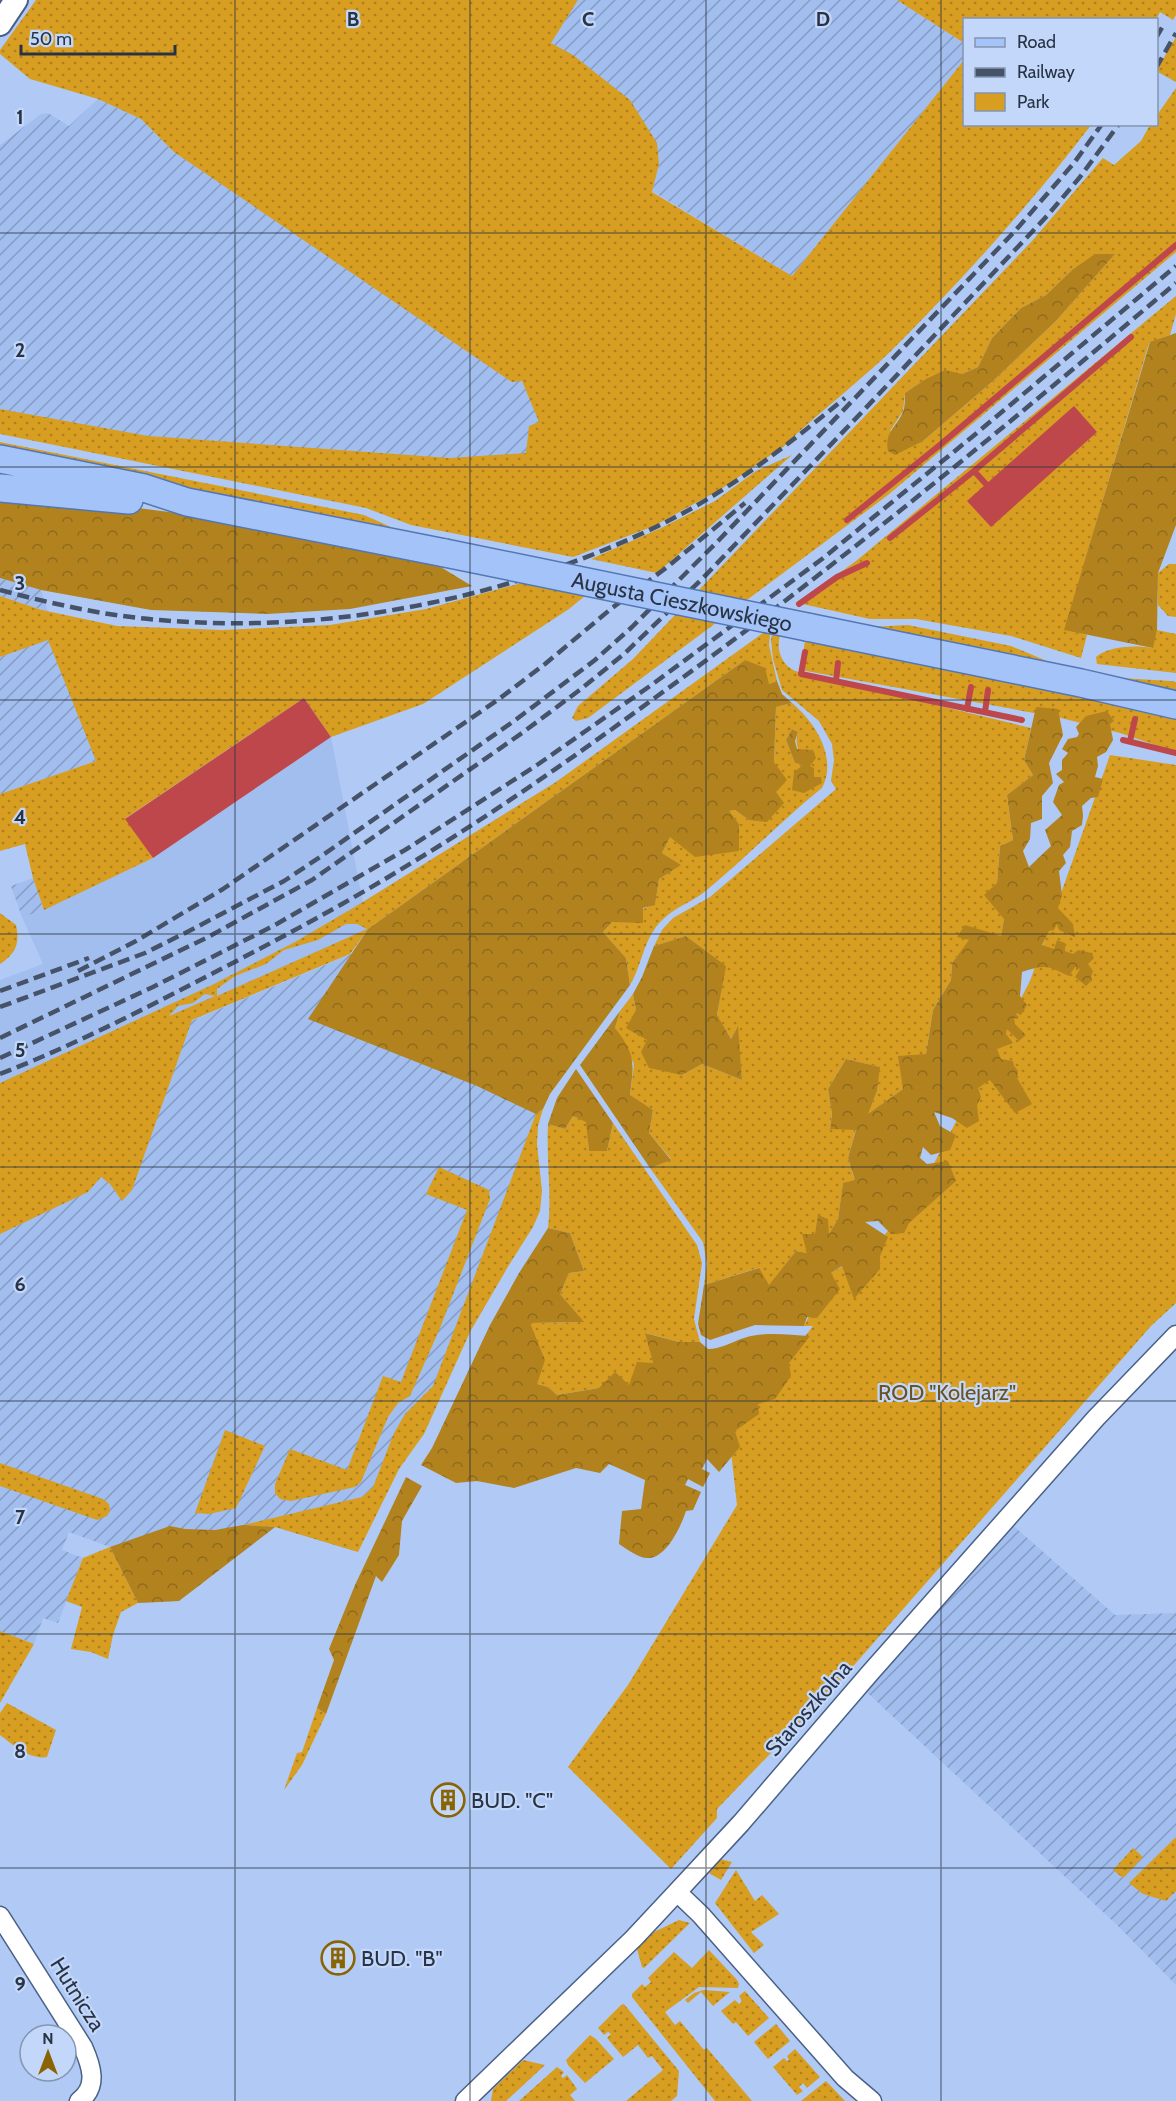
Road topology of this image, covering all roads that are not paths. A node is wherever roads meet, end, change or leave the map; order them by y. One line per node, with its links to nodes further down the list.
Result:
1 (16, 0): 2 (street)
2 (0, 24)
3 (0, 459): 5 (main road, Augusta Cieszkowskiego)
4 (0, 488): 5 (main road, Augusta Cieszkowskiego)
5 (187, 502): 6 (main road, Augusta Cieszkowskiego, bridge)
6 (1176, 705)
7 (1176, 1335): 8 (street, Staroszkolna)
8 (677, 1892): 11 (street, Staroszkolna); 12 (street)
9 (0, 1916): 10 (street, Hutnicza)
10 (79, 2101)
11 (465, 2101)
12 (872, 2101)

